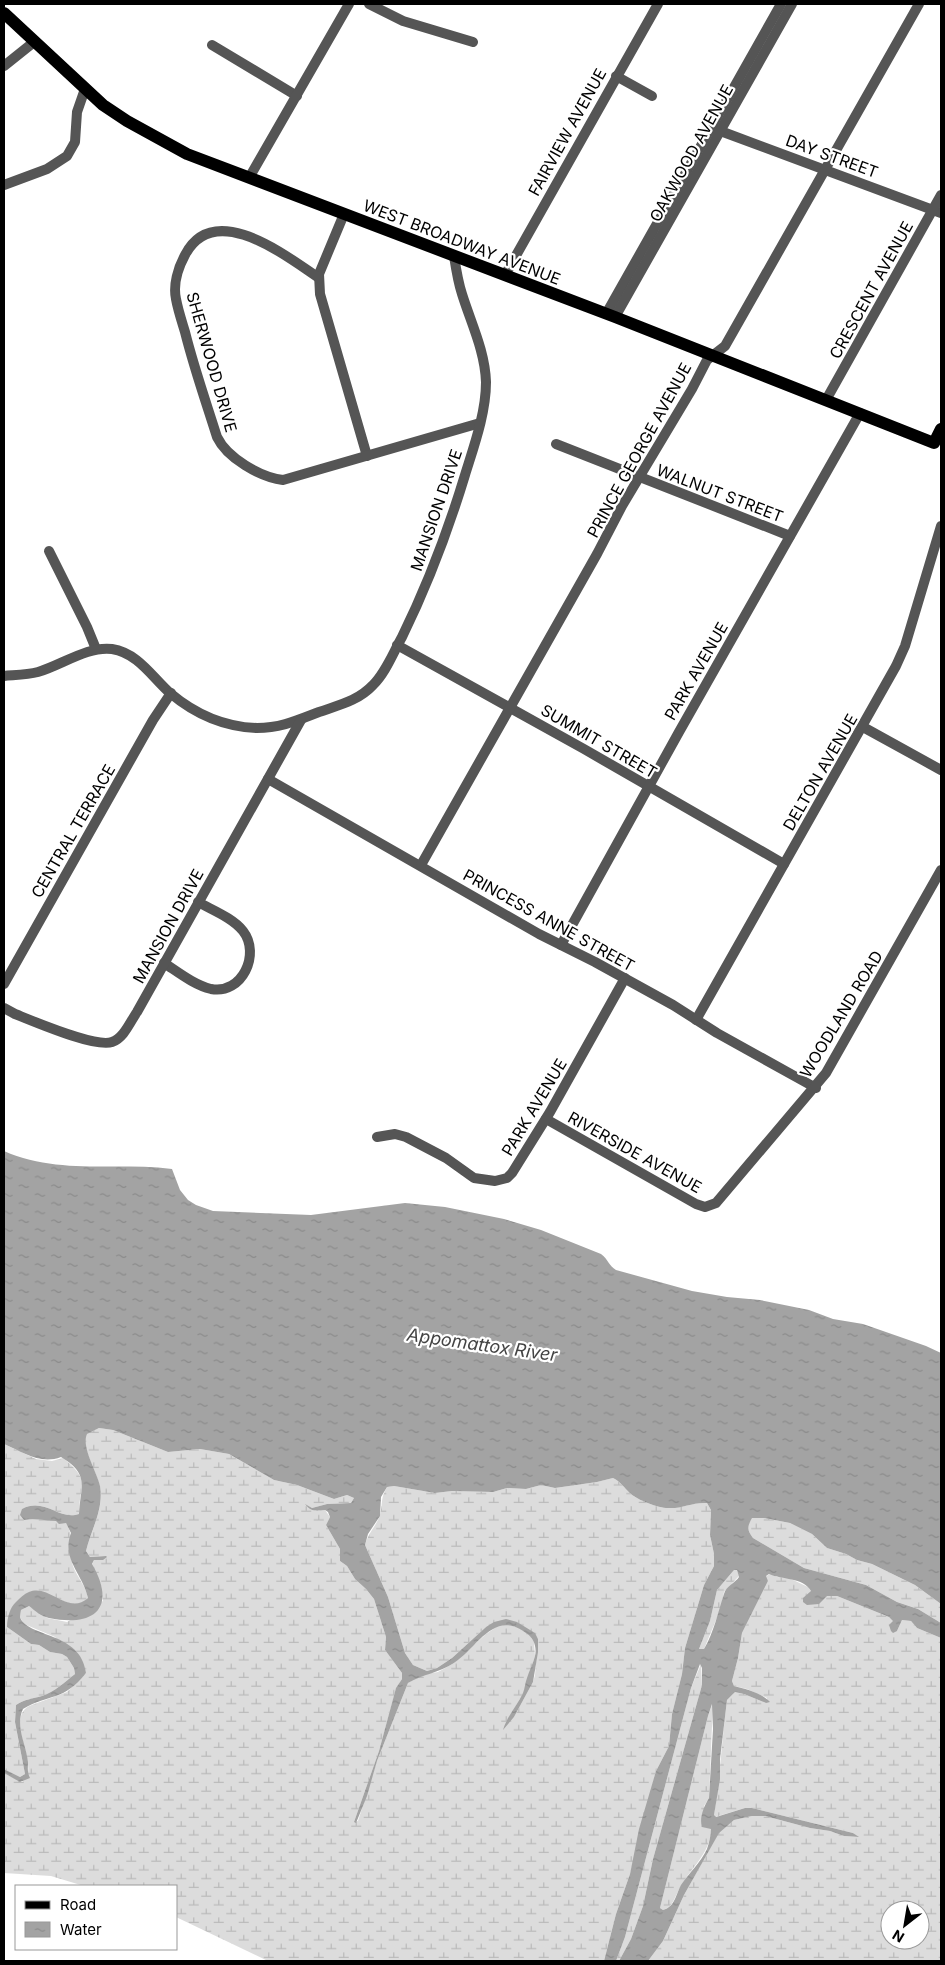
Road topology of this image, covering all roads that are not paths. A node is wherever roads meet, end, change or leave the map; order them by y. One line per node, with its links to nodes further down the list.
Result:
1 (349, 4): 14 (street)
2 (369, 4): 9 (street)
3 (658, 4): 12 (street, FAIRVIEW AVENUE)
4 (781, 4): 16 (street, OAKWOOD AVENUE)
5 (792, 4): 16 (street, OAKWOOD AVENUE)
6 (919, 4): 17 (street, PRINCE GEORGE AVENUE)
7 (4, 13): 8 (main road, WEST BROADWAY AVENUE)
8 (34, 42): 11 (street); 13 (main road, WEST BROADWAY AVENUE)
9 (473, 42)
10 (212, 45): 14 (street)
11 (4, 66)
12 (616, 76): 15 (street); 24 (street, FAIRVIEW AVENUE)
13 (85, 89): 18 (main road, WEST BROADWAY AVENUE); 19 (street)
14 (297, 96): 18 (street)
15 (652, 96)
16 (716, 129): 17 (street, DAY STREET); 26 (street, OAKWOOD AVENUE)
17 (825, 169): 21 (street, DAY STREET); 27 (street, PRINCE GEORGE AVENUE)
18 (249, 178): 22 (main road, WEST BROADWAY AVENUE)
19 (4, 185)
20 (941, 195): 21 (street, CRESCENT AVENUE)
21 (937, 212): 28 (street, CRESCENT AVENUE)
22 (344, 214): 23 (main road, WEST BROADWAY AVENUE); 25 (street)
23 (454, 256): 24 (main road, WEST BROADWAY AVENUE); 30 (street, MANSION DRIVE)
24 (505, 275): 26 (main road, WEST BROADWAY AVENUE)
25 (319, 278): 34 (street); 34 (street, SHERWOOD DRIVE)
26 (611, 316): 27 (main road, WEST BROADWAY AVENUE)
27 (712, 356): 28 (main road, WEST BROADWAY AVENUE); 35 (street, PRINCE GEORGE AVENUE)
28 (826, 400): 29 (main road, WEST BROADWAY AVENUE)
29 (860, 413): 33 (main road, WEST BROADWAY AVENUE); 37 (street, PARK AVENUE)
30 (480, 423): 34 (street, SHERWOOD DRIVE); 39 (street, MANSION DRIVE)
31 (941, 430): 33 (main road)
32 (556, 444): 35 (street, WALNUT STREET)
33 (938, 444)
34 (368, 456)
35 (640, 477): 37 (street, WALNUT STREET); 43 (street, PRINCE GEORGE AVENUE)
36 (941, 526): 45 (street, DELTON AVENUE)
37 (790, 536): 48 (street, PARK AVENUE)
38 (49, 551): 40 (street)
39 (398, 645): 43 (street, SUMMIT STREET); 44 (street, MANSION DRIVE)
40 (96, 649): 41 (street, MANSION DRIVE); 42 (street, MANSION DRIVE)
41 (4, 676)
42 (171, 693): 44 (street, MANSION DRIVE); 56 (street, CENTRAL TERRACE)
43 (510, 707): 48 (street, SUMMIT STREET); 50 (street, PRINCE GEORGE AVENUE)
44 (301, 720): 47 (street, MANSION DRIVE)
45 (863, 727): 46 (street); 49 (street, DELTON AVENUE)
46 (941, 770)
47 (268, 779): 50 (street, PRINCESS ANNE STREET); 52 (street, MANSION DRIVE)
48 (649, 787): 49 (street, SUMMIT STREET); 53 (street, PARK AVENUE)
49 (784, 864): 58 (street, DELTON AVENUE)
50 (421, 865): 53 (street, PRINCESS ANNE STREET)
51 (941, 870): 59 (street, WOODLAND ROAD)
52 (198, 902): 54 (street, MANSION DRIVE); 54 (street)
53 (561, 945): 55 (street, PRINCESS ANNE STREET)
54 (164, 963): 57 (street, MANSION DRIVE)
55 (625, 978): 58 (street, PRINCESS ANNE STREET); 60 (street, PARK AVENUE)
56 (4, 984)
57 (4, 1008)
58 (696, 1020): 59 (street, PRINCESS ANNE STREET)
59 (816, 1088): 62 (street, WOODLAND ROAD)
60 (546, 1119): 61 (street, PARK AVENUE); 62 (street, RIVERSIDE AVENUE)
61 (377, 1137)
62 (711, 1206)

